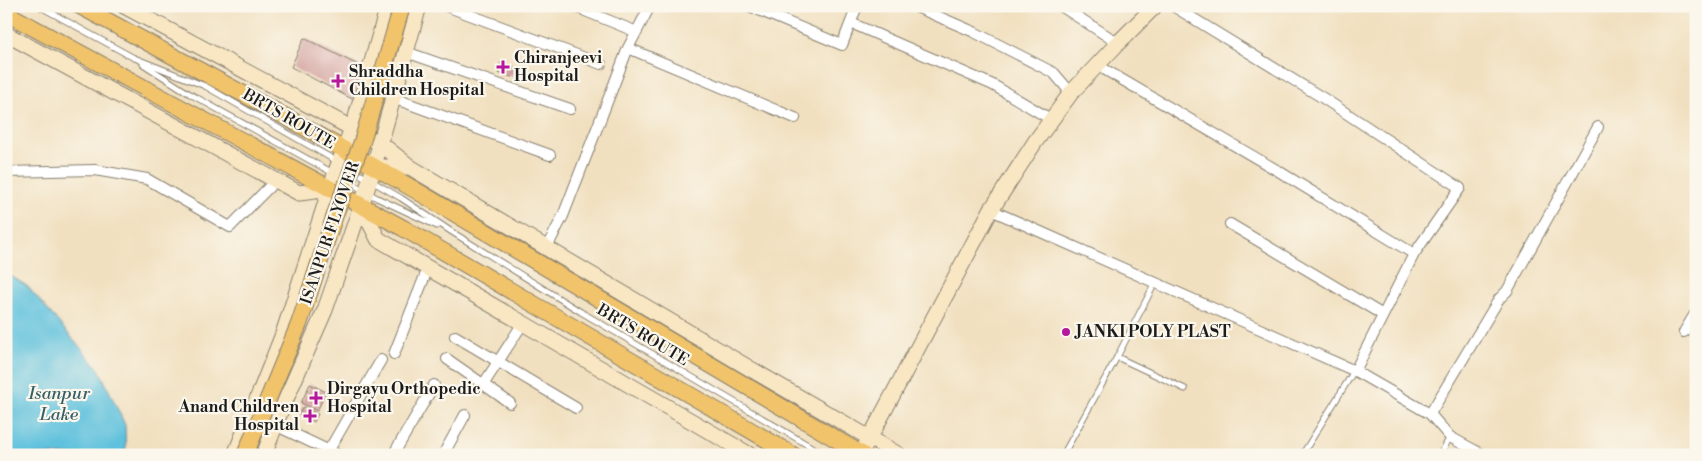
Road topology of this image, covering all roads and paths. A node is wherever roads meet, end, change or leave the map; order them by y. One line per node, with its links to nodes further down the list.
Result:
1 (39, 6): 24 (lane, BRTS ROUTE)
2 (80, 6): 37 (main road)
3 (124, 6): 33 (street)
4 (388, 6): 33 (street)
5 (402, 6): 78 (main road, ISANPUR FLYOVER, bridge)
6 (409, 6): 79 (main road, ISANPUR FLYOVER)
7 (419, 6): 23 (street)
8 (446, 6): 25 (street)
9 (573, 6): 19 (street)
10 (650, 6): 19 (street)
11 (749, 6): 18 (street)
12 (857, 6): 18 (street)
13 (914, 6): 27 (street)
14 (1061, 6): 21 (street)
15 (1155, 6): 21 (street)
16 (1173, 6): 49 (street)
17 (6, 13): 37 (main road)
18 (851, 23): 31 (street)
19 (637, 32): 22 (street)
20 (6, 34): 39 (street)
21 (1118, 43): 26 (street)
22 (628, 48): 30 (street); 48 (street)
23 (406, 52): 28 (street); 29 (street)
24 (132, 57): 37 (lane, BRTS ROUTE); 37 (lane, BRTS ROUTE)
25 (601, 64)
26 (1097, 65): 27 (street); 49 (street)
27 (1072, 93): 31 (street)
28 (393, 98): 34 (street); 35 (street)
29 (570, 109)
30 (795, 118)
31 (1052, 120): 43 (street)
32 (1598, 127): 68 (street)
33 (352, 129): 34 (street); 37 (street)
34 (381, 144): 36 (street); 40 (street)
35 (550, 155)
36 (410, 167): 40 (street); 48 (street)
37 (338, 169): 40 (main road); 40 (main road); 41 (street); 42 (street)
38 (6, 172): 39 (street)
39 (276, 180): 41 (street)
40 (367, 186): 45 (street); 46 (lane, BRTS ROUTE); 46 (lane, BRTS ROUTE); 47 (street); 71 (main road); 76 (main road)
41 (300, 193): 42 (street)
42 (324, 208): 45 (street); 77 (street)
43 (991, 210): 51 (street); 73 (street)
44 (1230, 224): 53 (street)
45 (354, 225): 47 (street); 70 (street)
46 (452, 232): 84 (lane, BRTS ROUTE)
47 (378, 239): 50 (street)
48 (547, 247): 73 (street)
49 (1414, 254): 53 (street)
50 (428, 268): 54 (street); 57 (street)
51 (1155, 283): 58 (lane); 62 (street)
52 (1696, 312): 55 (street)
53 (1383, 315): 62 (street)
54 (523, 323): 61 (street); 75 (street)
55 (1684, 332)
56 (455, 336): 61 (street)
57 (394, 354)
58 (1117, 357): 65 (lane); 86 (lane)
59 (447, 359): 64 (street)
60 (381, 360): 74 (street)
61 (498, 363): 64 (street); 67 (street)
62 (1355, 371): 68 (street); 87 (lane)
63 (434, 385): 81 (street)
64 (483, 385): 66 (street)
65 (1185, 389)
66 (510, 403)
67 (576, 408)
68 (1430, 414): 72 (street)
69 (465, 415): 82 (street)
70 (275, 426): 74 (street); 80 (street)
71 (749, 430): 75 (street); 83 (main road)
72 (1450, 437): 88 (lane); 89 (street)
73 (870, 438): 76 (street); 85 (street)
74 (333, 452)
75 (745, 452)
76 (862, 454)
77 (235, 455)
78 (245, 455)
79 (253, 455)
80 (264, 455)
81 (393, 455)
82 (443, 455)
83 (792, 455)
84 (824, 455)
85 (899, 455)
86 (1063, 455)
87 (1302, 455)
88 (1440, 455)
89 (1483, 455)

